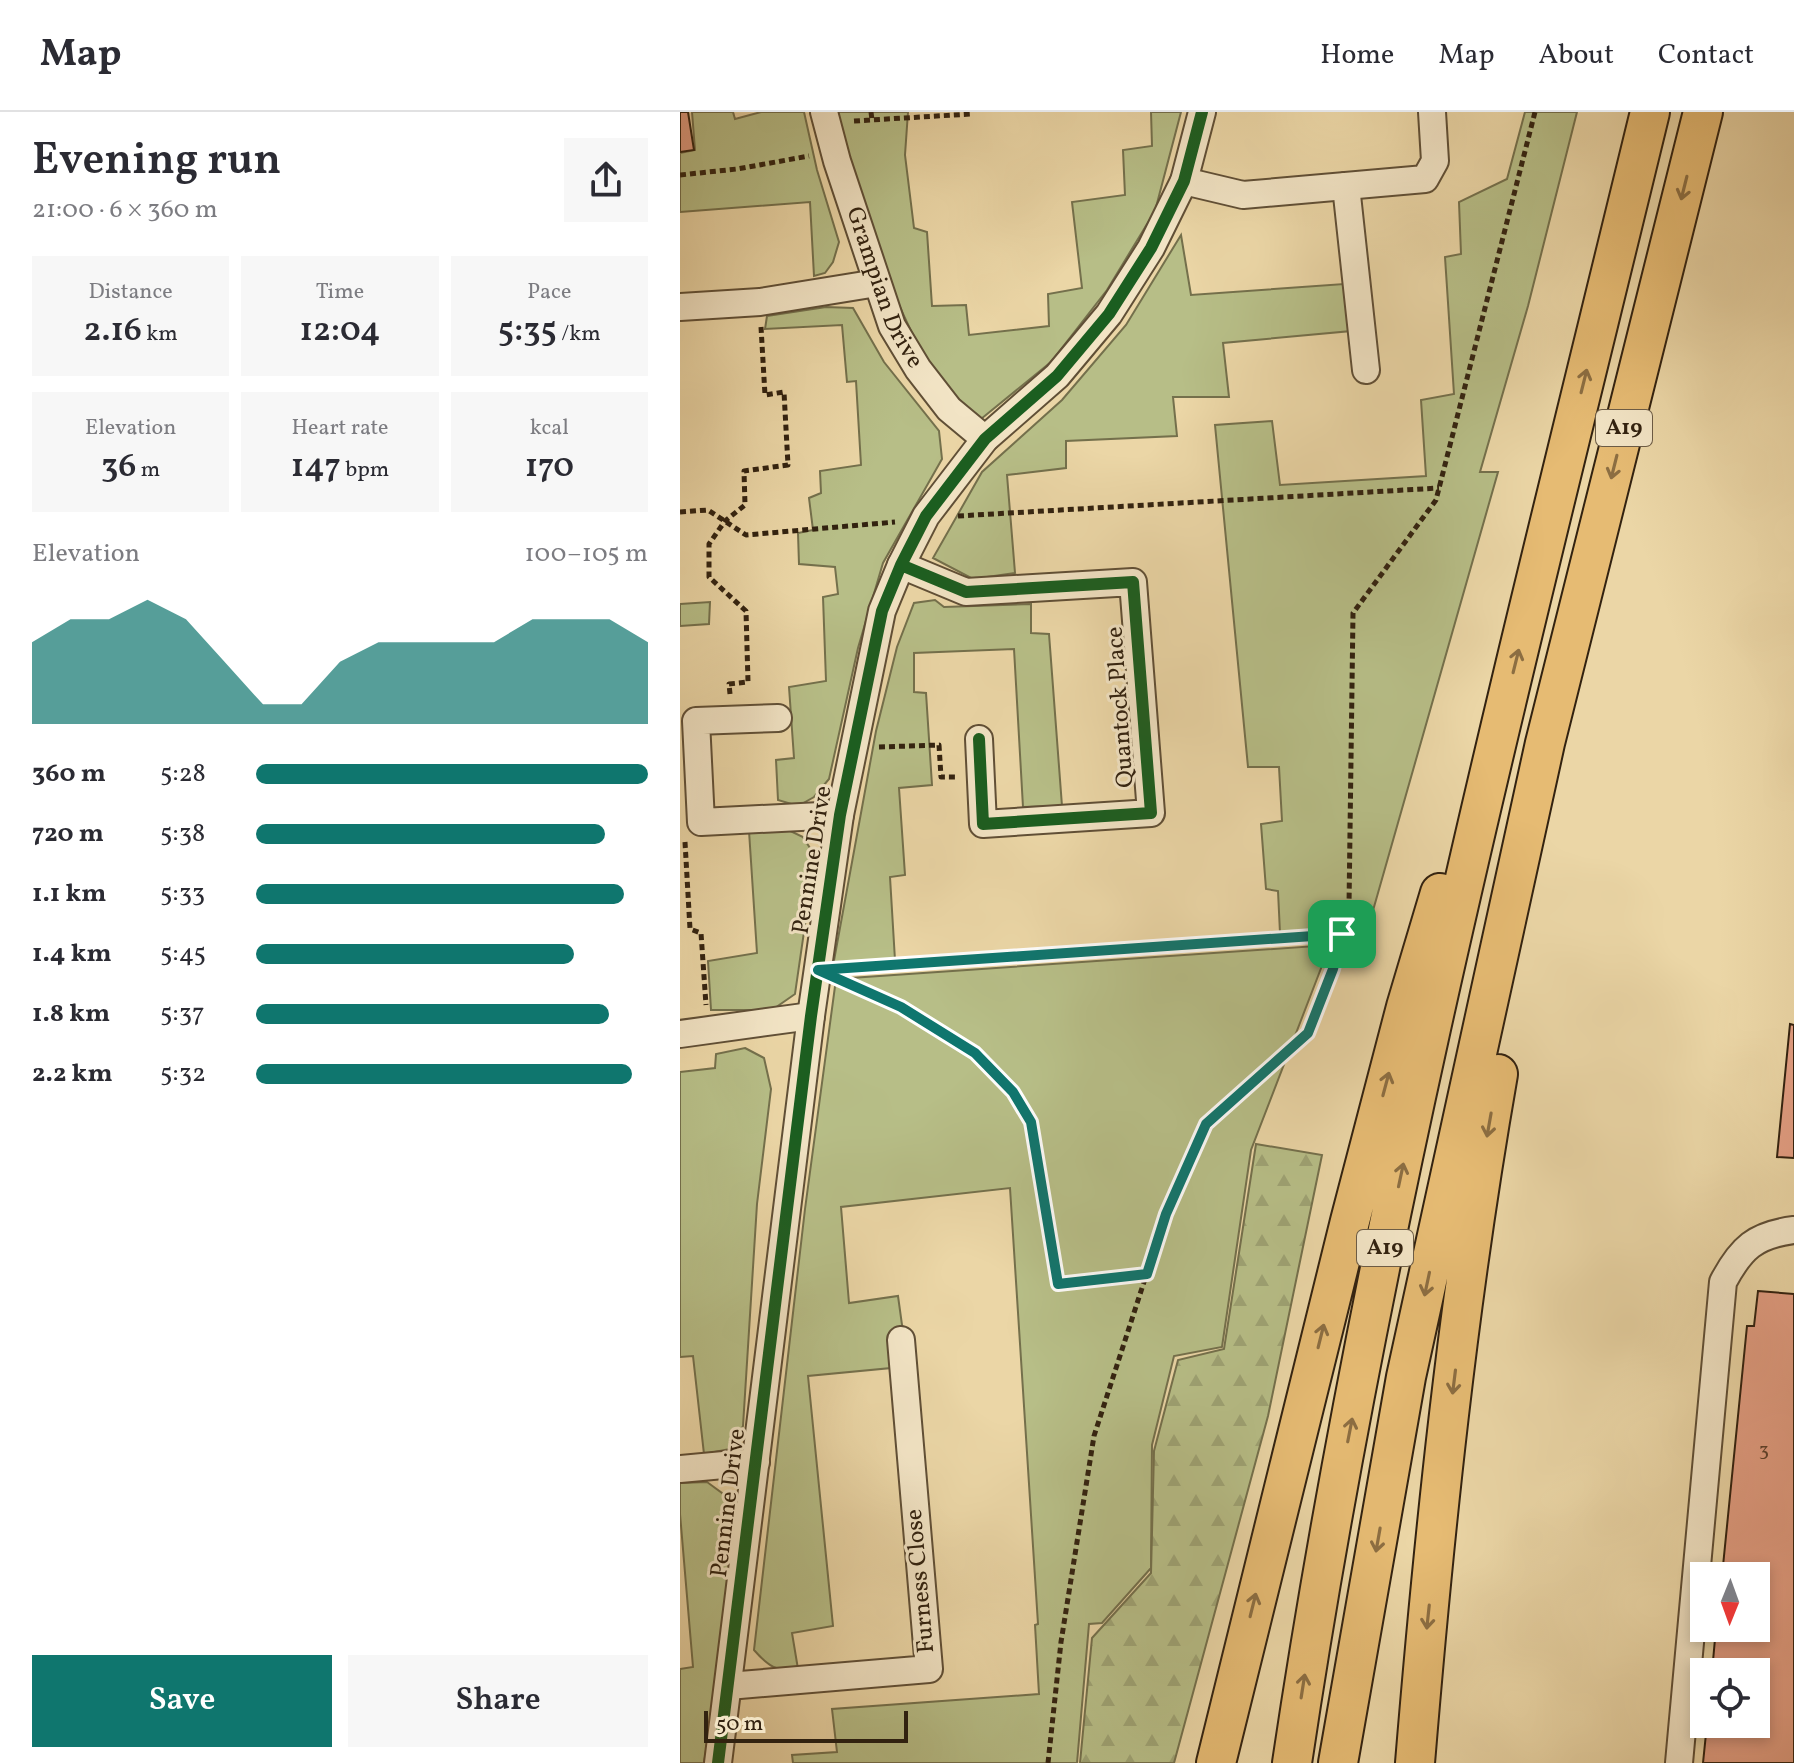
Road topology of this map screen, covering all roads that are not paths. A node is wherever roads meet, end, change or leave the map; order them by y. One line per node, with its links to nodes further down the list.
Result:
1 (824, 112): 8 (street, Grampian Drive)
2 (1202, 112): 6 (street, Pennine Drive)
3 (1432, 112): 7 (street)
4 (1650, 112): 14 (highway, A19, one-way to 4)
5 (1703, 112): 16 (highway, A19, one-way to 16)
6 (1184, 181): 7 (street); 11 (street, Pennine Drive)
7 (1346, 186): 10 (street)
8 (877, 283): 9 (street); 11 (street, Grampian Drive)
9 (680, 307)
10 (1366, 370)
11 (985, 439): 12 (street, Pennine Drive)
12 (901, 565): 15 (street, Quantock Place); 17 (street, Pennine Drive)
13 (778, 718): 17 (street)
14 (1498, 736): 26 (highway, one-way to 14); 27 (highway, A19, one-way to 14)
15 (979, 739)
16 (1545, 743): 28 (highway, A19, one-way to 28); 29 (highway, one-way to 29)
17 (840, 815): 18 (street, Pennine Drive)
18 (811, 1016): 19 (street); 22 (street, Pennine Drive)
19 (680, 1034)
20 (1794, 1230): 30 (street)
21 (901, 1340): 24 (street, Furness Close)
22 (756, 1462): 23 (street); 24 (street, Pennine Drive)
23 (680, 1469)
24 (728, 1686): 25 (street, Pennine Drive)
25 (718, 1763)
26 (1216, 1763)
27 (1292, 1763)
28 (1338, 1763)
29 (1415, 1763)
30 (1679, 1763)

